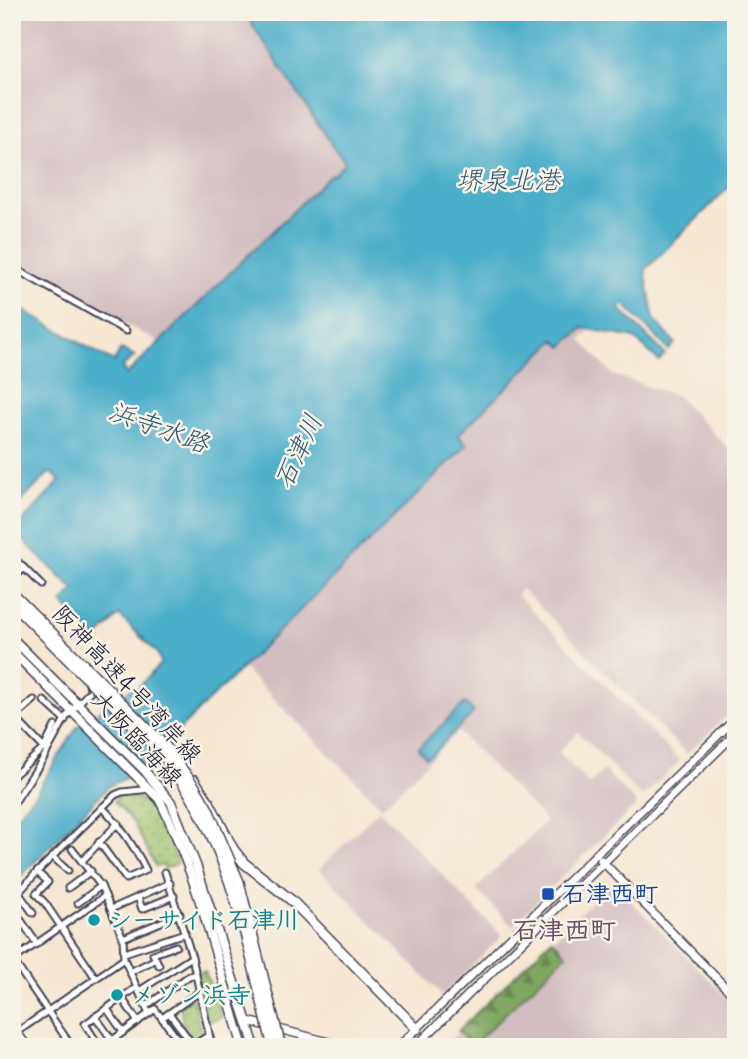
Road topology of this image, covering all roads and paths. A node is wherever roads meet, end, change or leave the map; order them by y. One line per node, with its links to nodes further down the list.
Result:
1 (12, 267): 2 (street)
2 (126, 331)
3 (12, 556): 4 (street)
4 (24, 568): 5 (street); 6 (street)
5 (12, 580)
6 (41, 584)
7 (12, 593): 21 (highway, 阪神高速4号湾岸線, bridge)
8 (12, 603): 89 (highway, 阪神高速4号湾岸線, bridge)
9 (12, 609): 14 (street)
10 (12, 638): 14 (main road, 大阪臨海線)
11 (12, 651): 15 (main road, 大阪臨海線)
12 (34, 700): 16 (street)
13 (44, 701): 18 (street)
14 (78, 705): 15 (street); 23 (main road, 大阪臨海線)
15 (71, 712): 18 (street); 23 (main road, 大阪臨海線)
16 (13, 717): 22 (street)
17 (736, 718): 31 (street)
18 (65, 720): 26 (street)
19 (55, 726): 22 (street)
20 (736, 733): 34 (street)
21 (166, 747): 76 (highway, bridge); 90 (highway, 阪神高速4号湾岸線, bridge)
22 (44, 748): 24 (street)
23 (142, 773): 25 (main road, 大阪臨海線); 74 (main road, 大阪臨海線)
24 (12, 777)
25 (150, 789): 27 (street); 87 (main road, 大阪臨海線)
26 (12, 806)
27 (102, 807): 28 (street); 32 (street)
28 (117, 822): 29 (street); 29 (street)
29 (99, 842): 33 (street)
30 (72, 849): 33 (street)
31 (596, 855): 34 (street); 76 (street)
32 (53, 857): 35 (street); 37 (street)
33 (82, 861): 36 (street)
34 (603, 862): 66 (street); 79 (street)
35 (68, 871)
36 (91, 871): 40 (street); 41 (street)
37 (37, 872): 42 (street); 52 (street)
38 (165, 872): 39 (street)
39 (170, 883): 44 (street); 45 (street)
40 (101, 886): 43 (street); 47 (street)
41 (68, 888)
42 (18, 892): 46 (street); 50 (street)
43 (105, 896): 49 (street); 52 (street)
44 (174, 896): 45 (street); 51 (street)
45 (138, 897): 49 (street)
46 (12, 900)
47 (78, 903)
48 (12, 906): 55 (street)
49 (111, 909): 54 (street)
50 (33, 913)
51 (180, 914): 53 (street); 54 (street)
52 (61, 928): 55 (street); 62 (street)
53 (185, 933): 57 (street); 58 (street)
54 (123, 938): 57 (street)
55 (37, 944): 59 (street)
56 (176, 946): 60 (street)
57 (124, 956): 60 (street); 62 (street)
58 (192, 957): 61 (street); 63 (street)
59 (13, 960): 69 (street)
60 (130, 972): 63 (street)
61 (196, 974): 64 (street); 67 (street)
62 (95, 977): 69 (street)
63 (138, 989): 65 (street); 67 (street)
64 (200, 992): 70 (street); 86 (street)
65 (122, 998): 68 (street); 75 (street)
66 (736, 998)
67 (146, 1006): 71 (street)
68 (107, 1009): 72 (street); 78 (street)
69 (47, 1012): 77 (street); 84 (street)
70 (169, 1013): 73 (street); 81 (street)
71 (149, 1014): 73 (street); 75 (street)
72 (95, 1016): 80 (street); 85 (street)
73 (162, 1018): 81 (street)
74 (248, 1021): 88 (main road, 大阪臨海線); 91 (street)
75 (138, 1022): 78 (street)
76 (417, 1029): 79 (street); 92 (street)
77 (14, 1032): 82 (street); 83 (street)
78 (123, 1032): 80 (street)
79 (425, 1037): 93 (street)
80 (112, 1040): 85 (street)
81 (190, 1045): 86 (street)
82 (19, 1047)
83 (28, 1047)
84 (72, 1047)
85 (102, 1047)
86 (210, 1047)
87 (243, 1047)
88 (255, 1047)
89 (272, 1047)
90 (281, 1047)
91 (348, 1047)
92 (398, 1047)
93 (415, 1047)

